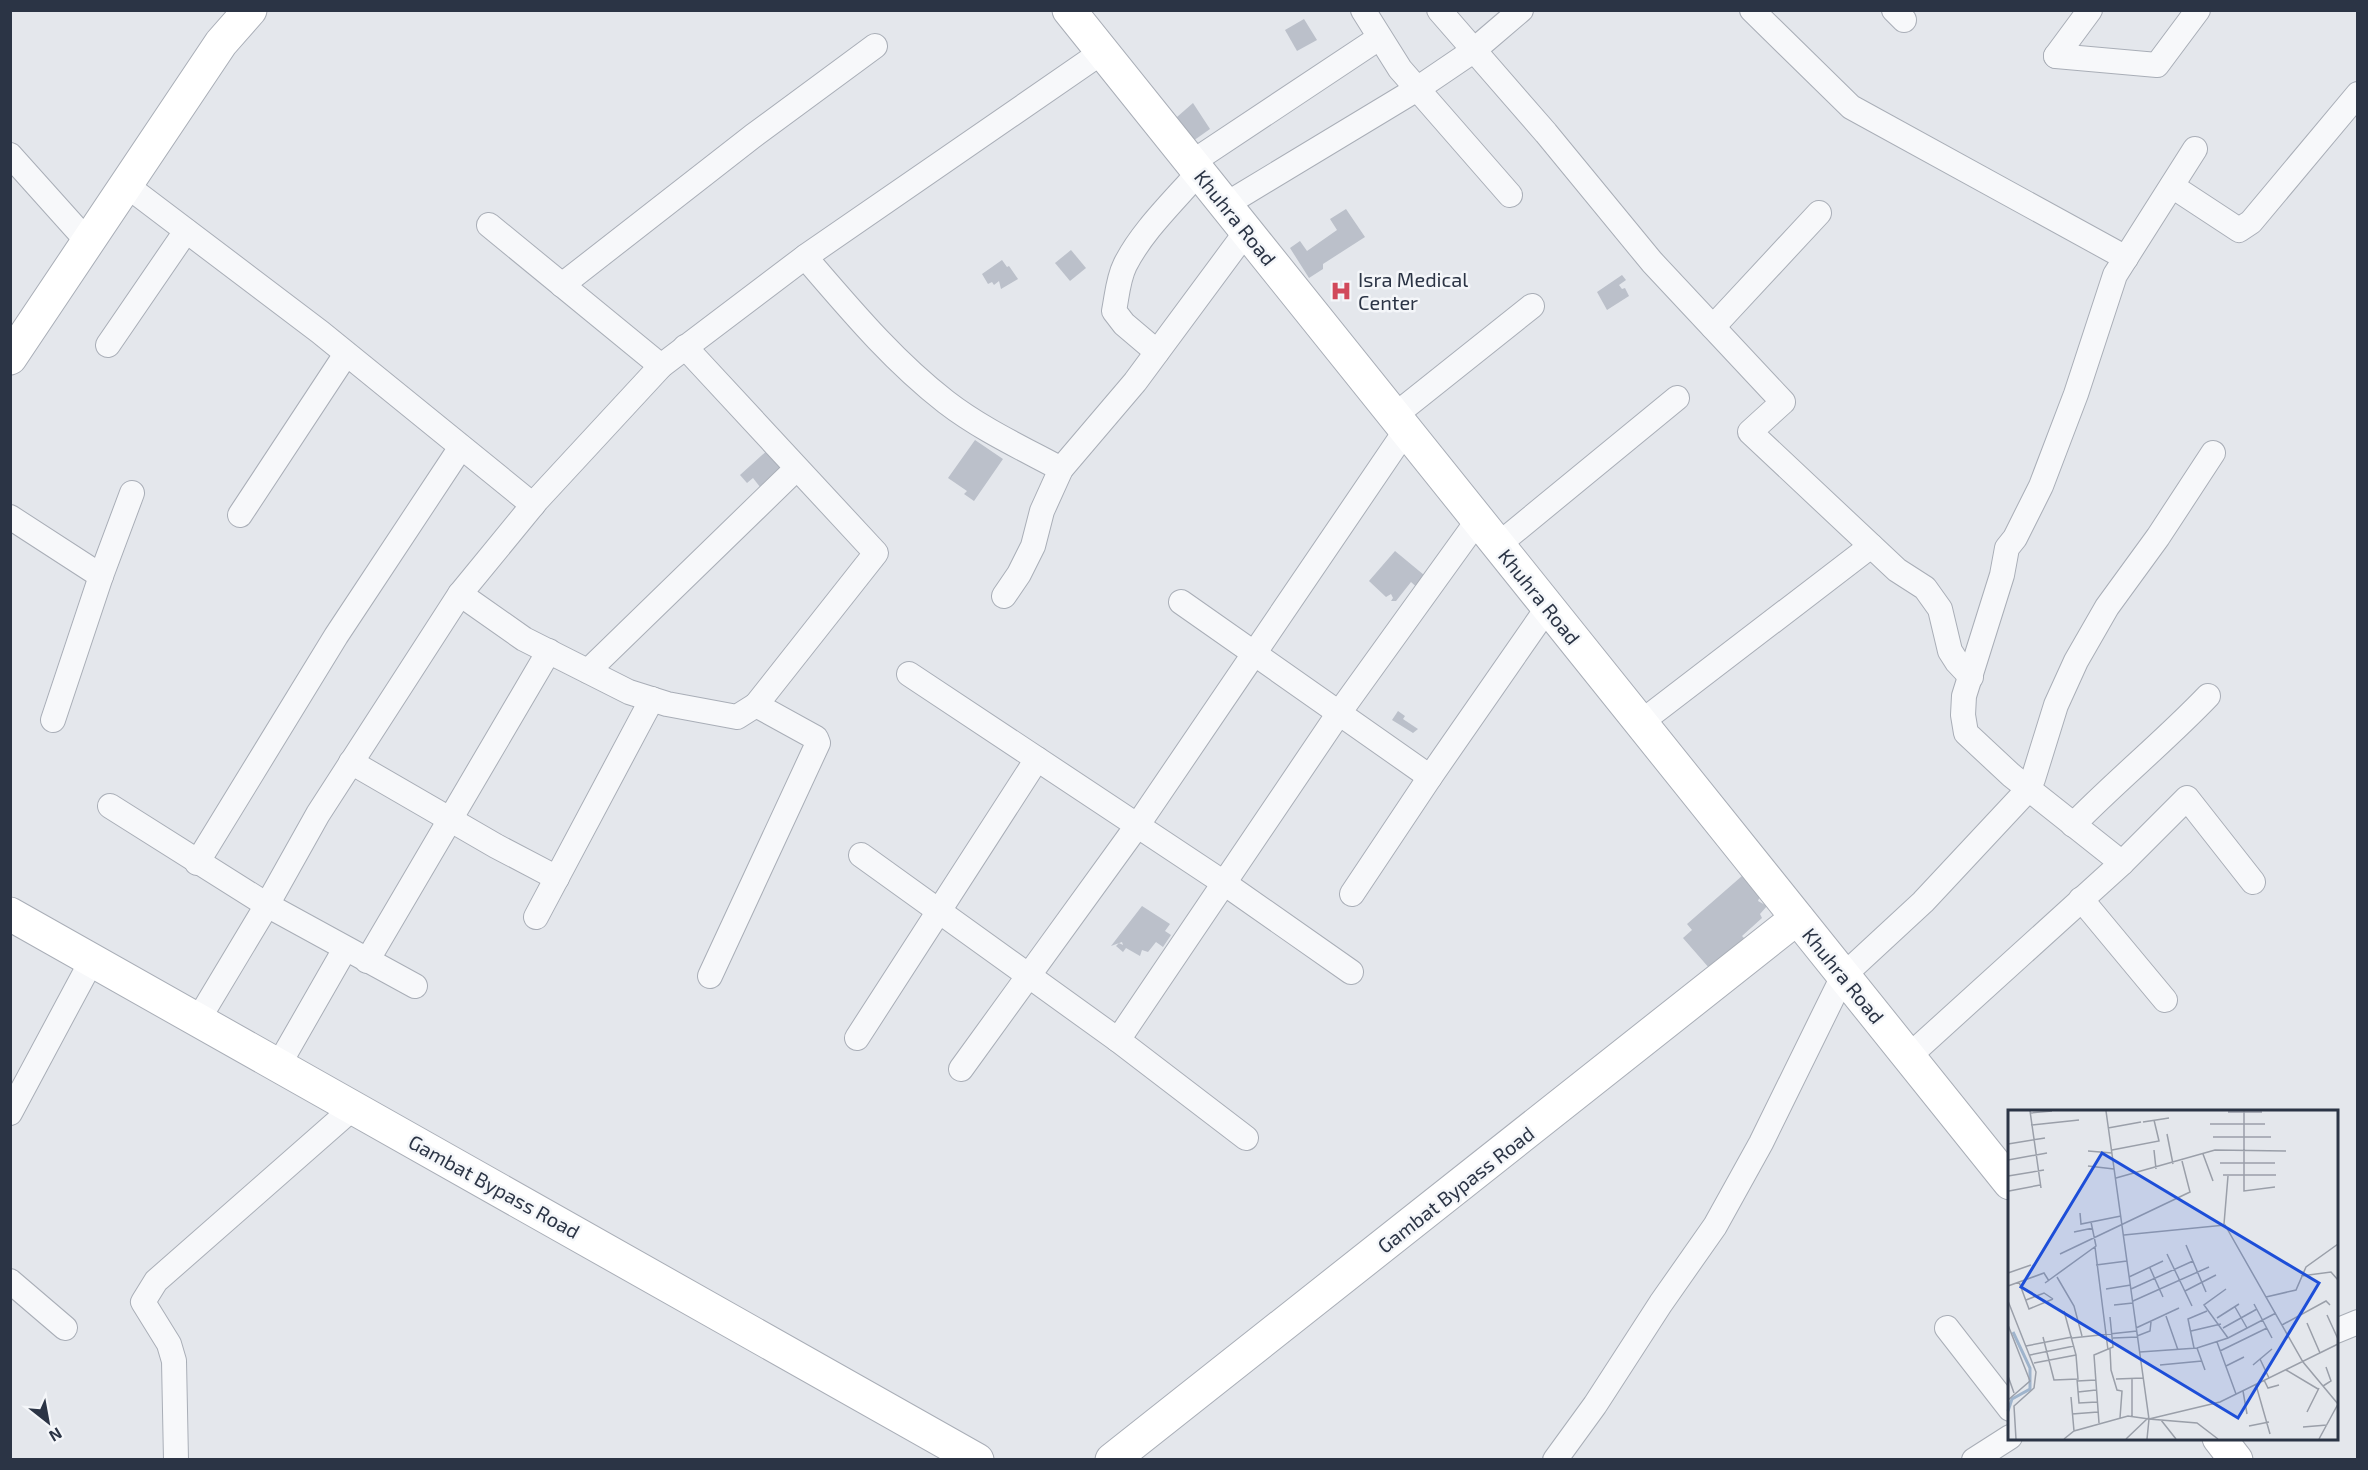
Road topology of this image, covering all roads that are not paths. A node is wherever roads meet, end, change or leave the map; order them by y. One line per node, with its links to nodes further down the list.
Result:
1 (250, 10): 18 (street)
2 (1069, 10): 12 (street, Khuhra Road)
3 (1363, 10): 9 (street)
4 (1439, 10): 11 (street)
5 (1521, 10): 11 (street)
6 (1752, 10): 28 (street)
7 (2090, 10): 8 (street)
8 (2198, 10)
9 (1379, 38): 13 (street); 17 (street)
10 (875, 46): 29 (street)
11 (1473, 51): 13 (street); 31 (street)
12 (1102, 52): 17 (street, Khuhra Road); 27 (street)
13 (1417, 88): 20 (street); 21 (street)
14 (2358, 94): 19 (street)
15 (2196, 149): 19 (street)
16 (10, 154): 26 (street)
17 (1195, 167): 21 (street, Khuhra Road); 35 (street)
18 (126, 185): 24 (street); 26 (street)
19 (2172, 186): 28 (street)
20 (1510, 195)
21 (1225, 205): 25 (street, Khuhra Road)
22 (1819, 213): 31 (street)
23 (489, 225): 29 (street)
24 (186, 231): 32 (street); 36 (street)
25 (1246, 232): 35 (street); 39 (street, Khuhra Road)
26 (88, 242): 34 (street)
27 (805, 257): 33 (street); 43 (street)
28 (2126, 258): 59 (street)
29 (562, 285): 37 (street)
30 (1532, 306): 39 (street)
31 (1713, 327): 49 (street)
32 (108, 345)
33 (685, 347): 37 (street); 42 (street)
34 (12, 352)
35 (1157, 352): 43 (street)
36 (346, 354): 40 (street); 46 (street)
37 (661, 366): 45 (street)
38 (1677, 398): 48 (street)
39 (1400, 423): 48 (street, Khuhra Road); 56 (street)
40 (461, 447): 45 (street); 76 (street)
41 (2213, 453): 69 (street)
42 (796, 469): 57 (street); 62 (street)
43 (1061, 469): 52 (street)
44 (132, 493): 50 (street)
45 (533, 505): 51 (street)
46 (240, 515)
47 (10, 518): 50 (street)
48 (1488, 532): 54 (street, Khuhra Road); 63 (street)
49 (1871, 546): 59 (street); 65 (street)
50 (100, 576): 64 (street)
51 (460, 594): 55 (street); 67 (street)
52 (1004, 596)
53 (1181, 602): 56 (street)
54 (1548, 607): 65 (street, Khuhra Road); 68 (street)
55 (549, 651): 57 (street); 71 (street)
56 (1253, 652): 63 (street); 73 (street)
57 (588, 671): 61 (street)
58 (909, 674): 66 (street)
59 (1971, 677): 69 (street)
60 (2208, 696): 72 (street)
61 (652, 699): 62 (street); 77 (street)
62 (756, 705): 92 (street)
63 (1339, 713): 68 (street); 79 (street)
64 (53, 720)
65 (1640, 723): 86 (street, Khuhra Road)
66 (1037, 759): 73 (street); 83 (street)
67 (351, 762): 71 (street); 82 (street)
68 (1430, 777): 80 (street)
69 (2027, 789): 72 (street); 93 (street)
70 (110, 806): 76 (street)
71 (452, 820): 77 (street); 89 (street)
72 (2073, 825): 75 (street)
73 (1137, 826): 79 (street); 91 (street)
74 (861, 855): 83 (street)
75 (2122, 862): 78 (street); 81 (street)
76 (198, 863): 82 (street)
77 (557, 878): 85 (street)
78 (2253, 882)
79 (1224, 883): 90 (street); 98 (street)
80 (1352, 894)
81 (2081, 899): 95 (street); 99 (street)
82 (267, 905): 87 (street); 96 (street)
83 (939, 911): 91 (street); 97 (street)
84 (10, 914): 88 (street, Gambat Bypass Road)
85 (536, 917)
86 (1797, 918): 93 (street, Khuhra Road); 116 (street, Gambat Bypass Road)
87 (345, 949): 89 (street); 100 (street)
88 (92, 960): 96 (street, Gambat Bypass Road); 103 (street)
89 (368, 961): 94 (street)
90 (1351, 972)
91 (1027, 975): 98 (street); 101 (street)
92 (710, 976)
93 (1843, 976): 99 (street, Khuhra Road); 117 (street)
94 (415, 986)
95 (2165, 1000)
96 (198, 1020): 100 (street, Gambat Bypass Road)
97 (856, 1038)
98 (1118, 1040): 104 (street)
99 (1908, 1057): 105 (street, Khuhra Road)
100 (278, 1065): 102 (street, Gambat Bypass Road)
101 (961, 1069)
102 (353, 1108): 114 (street); 115 (street, Gambat Bypass Road)
103 (10, 1113)
104 (1246, 1138)
105 (2008, 1181)
106 (10, 1281): 108 (street)
107 (2358, 1322): 110 (street)
108 (65, 1328)
109 (1947, 1328): 111 (street)
110 (2338, 1331)
111 (2008, 1406)
112 (2008, 1438): 118 (street)
113 (2221, 1440): 119 (street)
114 (169, 1455)
115 (977, 1460)
116 (1113, 1460)
117 (1555, 1460)
118 (1974, 1460)
119 (2236, 1460)

